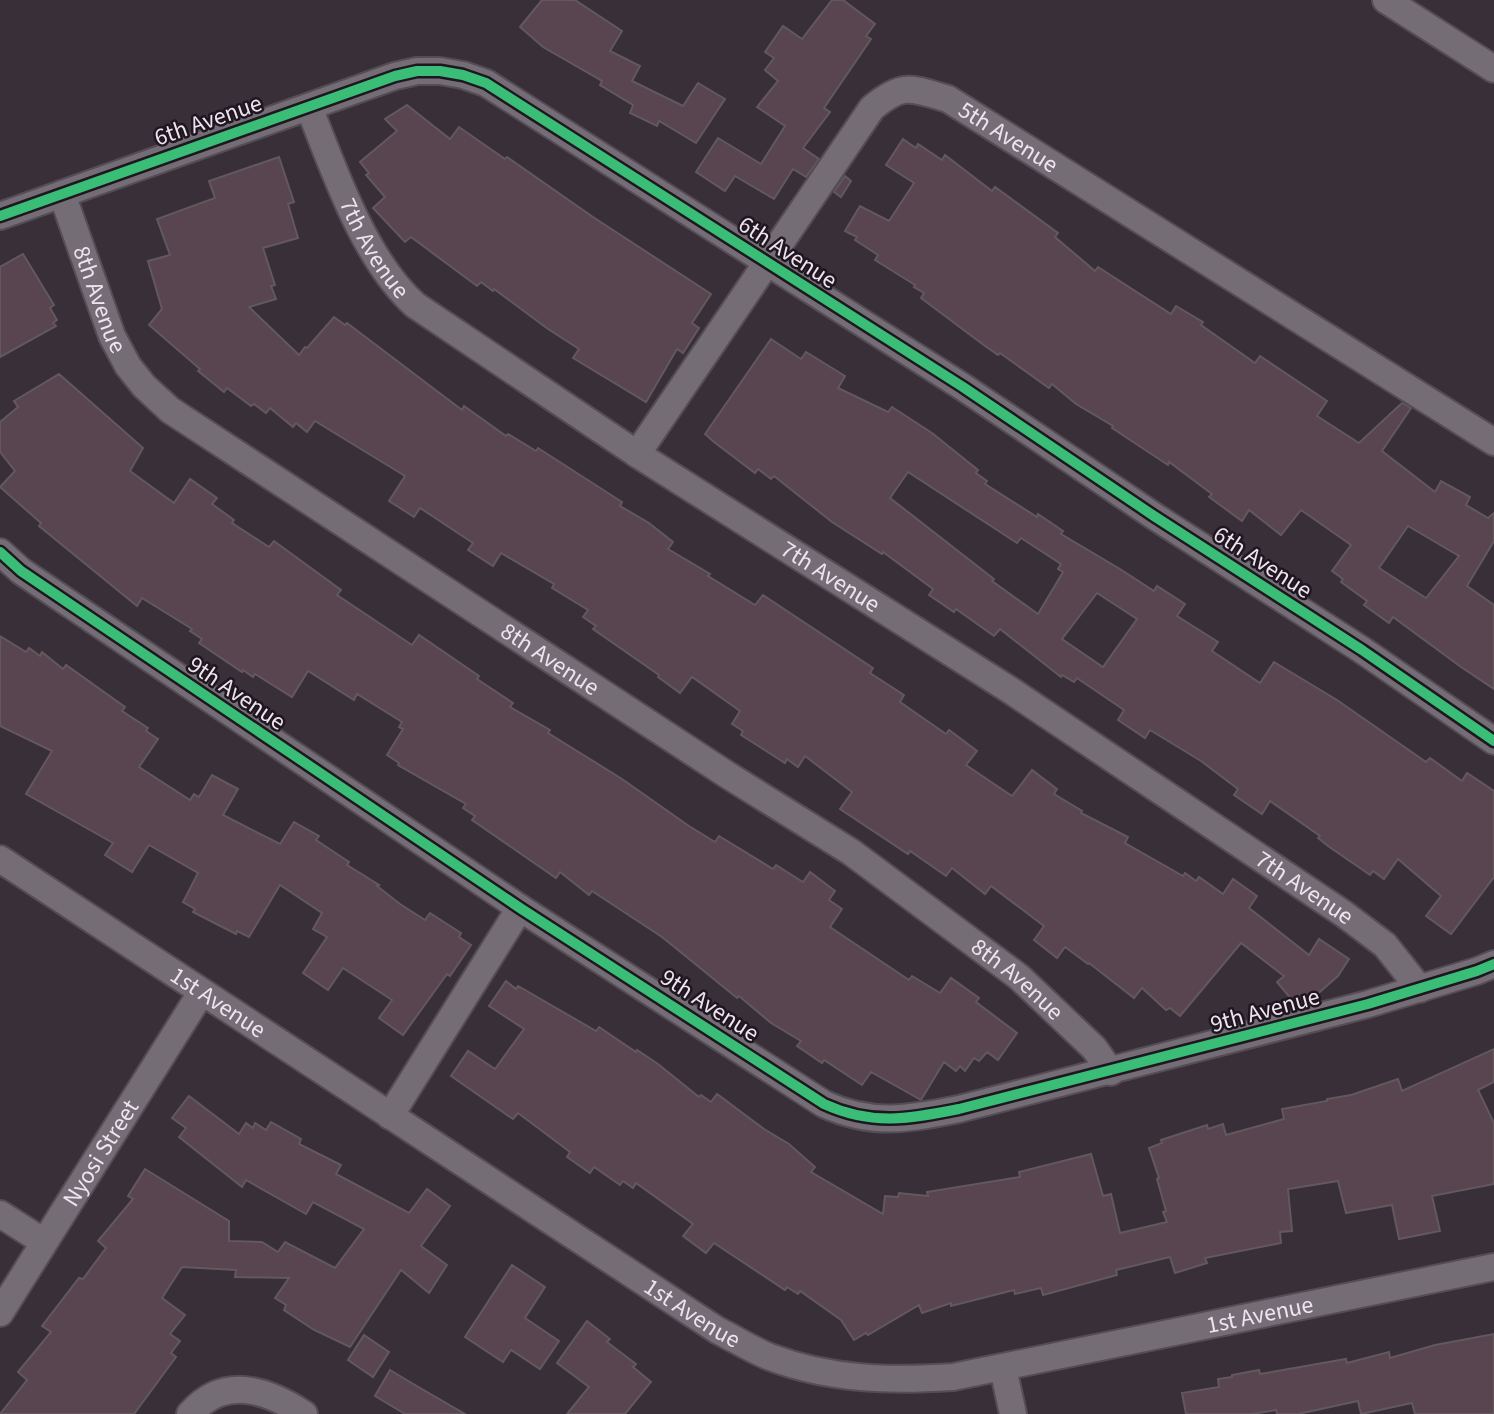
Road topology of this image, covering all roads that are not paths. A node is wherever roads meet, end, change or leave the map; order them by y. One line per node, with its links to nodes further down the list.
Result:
1 (1386, 0): 2 (street)
2 (1494, 69)
3 (309, 107): 4 (street, 6th Avenue); 6 (street, 6th Avenue); 8 (street, 7th Avenue)
4 (62, 194): 5 (street, 6th Avenue); 16 (street, 8th Avenue)
5 (0, 216)
6 (767, 264): 7 (street, 5th Avenue); 8 (street, 5th Avenue); 10 (street, 6th Avenue)
7 (1494, 442)
8 (637, 454): 14 (street, 7th Avenue)
9 (0, 552): 12 (street, 9th Avenue)
10 (1494, 741)
11 (0, 859): 15 (street, 1st Avenue)
12 (520, 908): 16 (street, 9th Avenue); 17 (street)
13 (1494, 964): 14 (street, 9th Avenue)
14 (1420, 989): 16 (street, 9th Avenue)
15 (201, 993): 17 (street, 1st Avenue); 19 (street, Nyosi Street)
16 (1111, 1072)
17 (390, 1116): 22 (street, 1st Avenue)
18 (0, 1214): 19 (street)
19 (44, 1242): 21 (street, Nyosi Street)
20 (1494, 1267): 22 (street, 1st Avenue)
21 (0, 1314)
22 (1003, 1368): 25 (street)
23 (190, 1414): 24 (street)
24 (304, 1414)
25 (1013, 1414)

